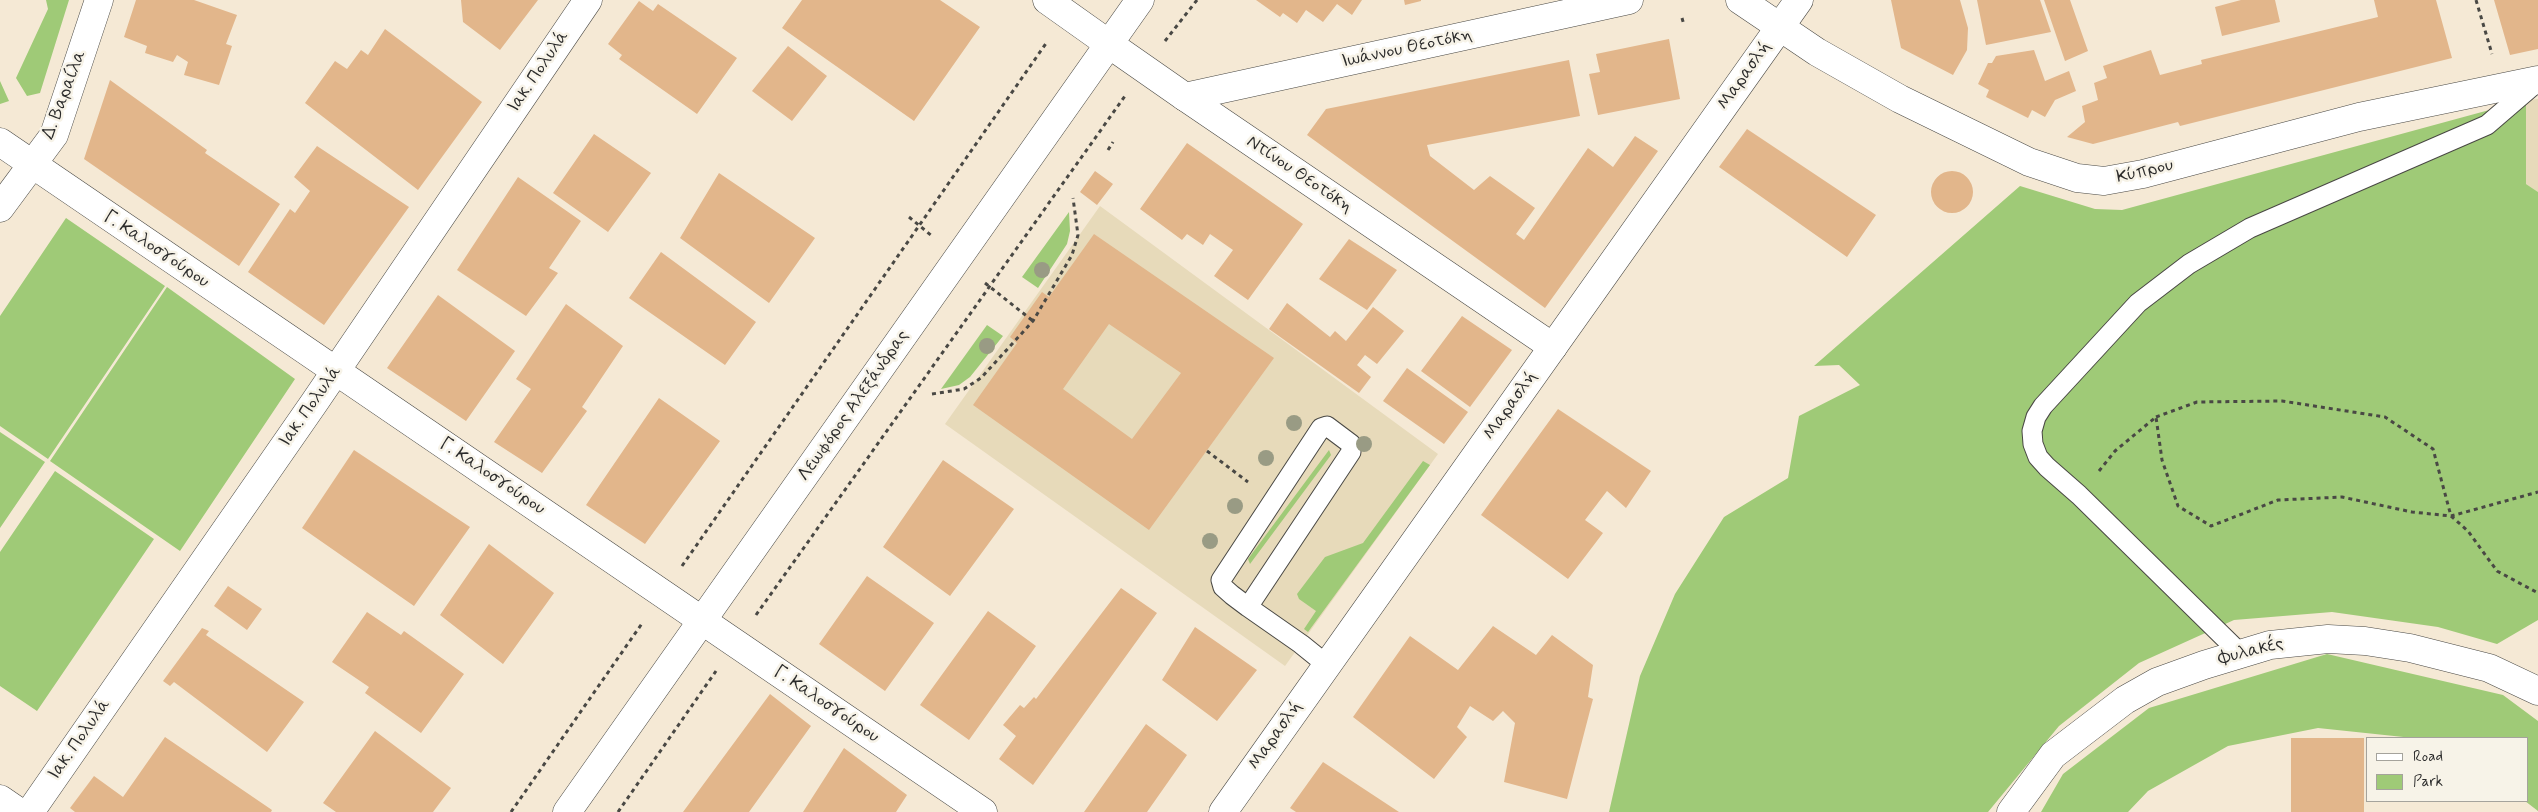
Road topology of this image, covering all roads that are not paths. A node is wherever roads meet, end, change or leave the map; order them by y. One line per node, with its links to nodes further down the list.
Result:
1 (99, 0): 13 (street, Δ. Βαραίλα)
2 (588, 0): 16 (street, Ιακ. Πολυλά)
3 (1140, 0): 9 (street, Λεωφόρος Αλεξάνδρας)
4 (1629, 0): 11 (street, Ιωάννου Θεοτόκη)
5 (1740, 0): 8 (street, Κύπρου)
6 (1798, 0): 8 (street, Μαρασλή)
7 (1057, 7): 9 (street, Ντίνου Θεοτόκη)
8 (1779, 28): 10 (street, Κύπρου); 15 (street, Μαρασλή)
9 (1109, 44): 11 (street, Ντίνου Θεοτόκη); 18 (street, Λεωφόρος Αλεξάνδρας)
10 (2538, 80): 19 (lane)
11 (1185, 97): 15 (street, Ντίνου Θεοτόκη)
12 (0, 142): 13 (street, Γ. Καλοσγούρου)
13 (32, 165): 14 (street, Δ. Βαραίλα); 16 (street, Γ. Καλοσγούρου)
14 (0, 208)
15 (1553, 347): 20 (street, Μαρασλή)
16 (336, 371): 18 (street, Γ. Καλοσγούρου); 24 (street, Ιακ. Πολυλά)
17 (1248, 607): 17 (lane); 20 (lane)
18 (703, 620): 25 (street, Λεωφόρος Αλεξάνδρας); 26 (street, Γ. Καλοσγούρου)
19 (2240, 653): 21 (street, Φυλακές); 28 (street, Φυλακές)
20 (1327, 665): 27 (street, Μαρασλή)
21 (2538, 691)
22 (0, 799): 23 (street)
23 (19, 812)
24 (30, 812)
25 (567, 812)
26 (984, 812)
27 (1223, 812)
28 (2011, 812)

